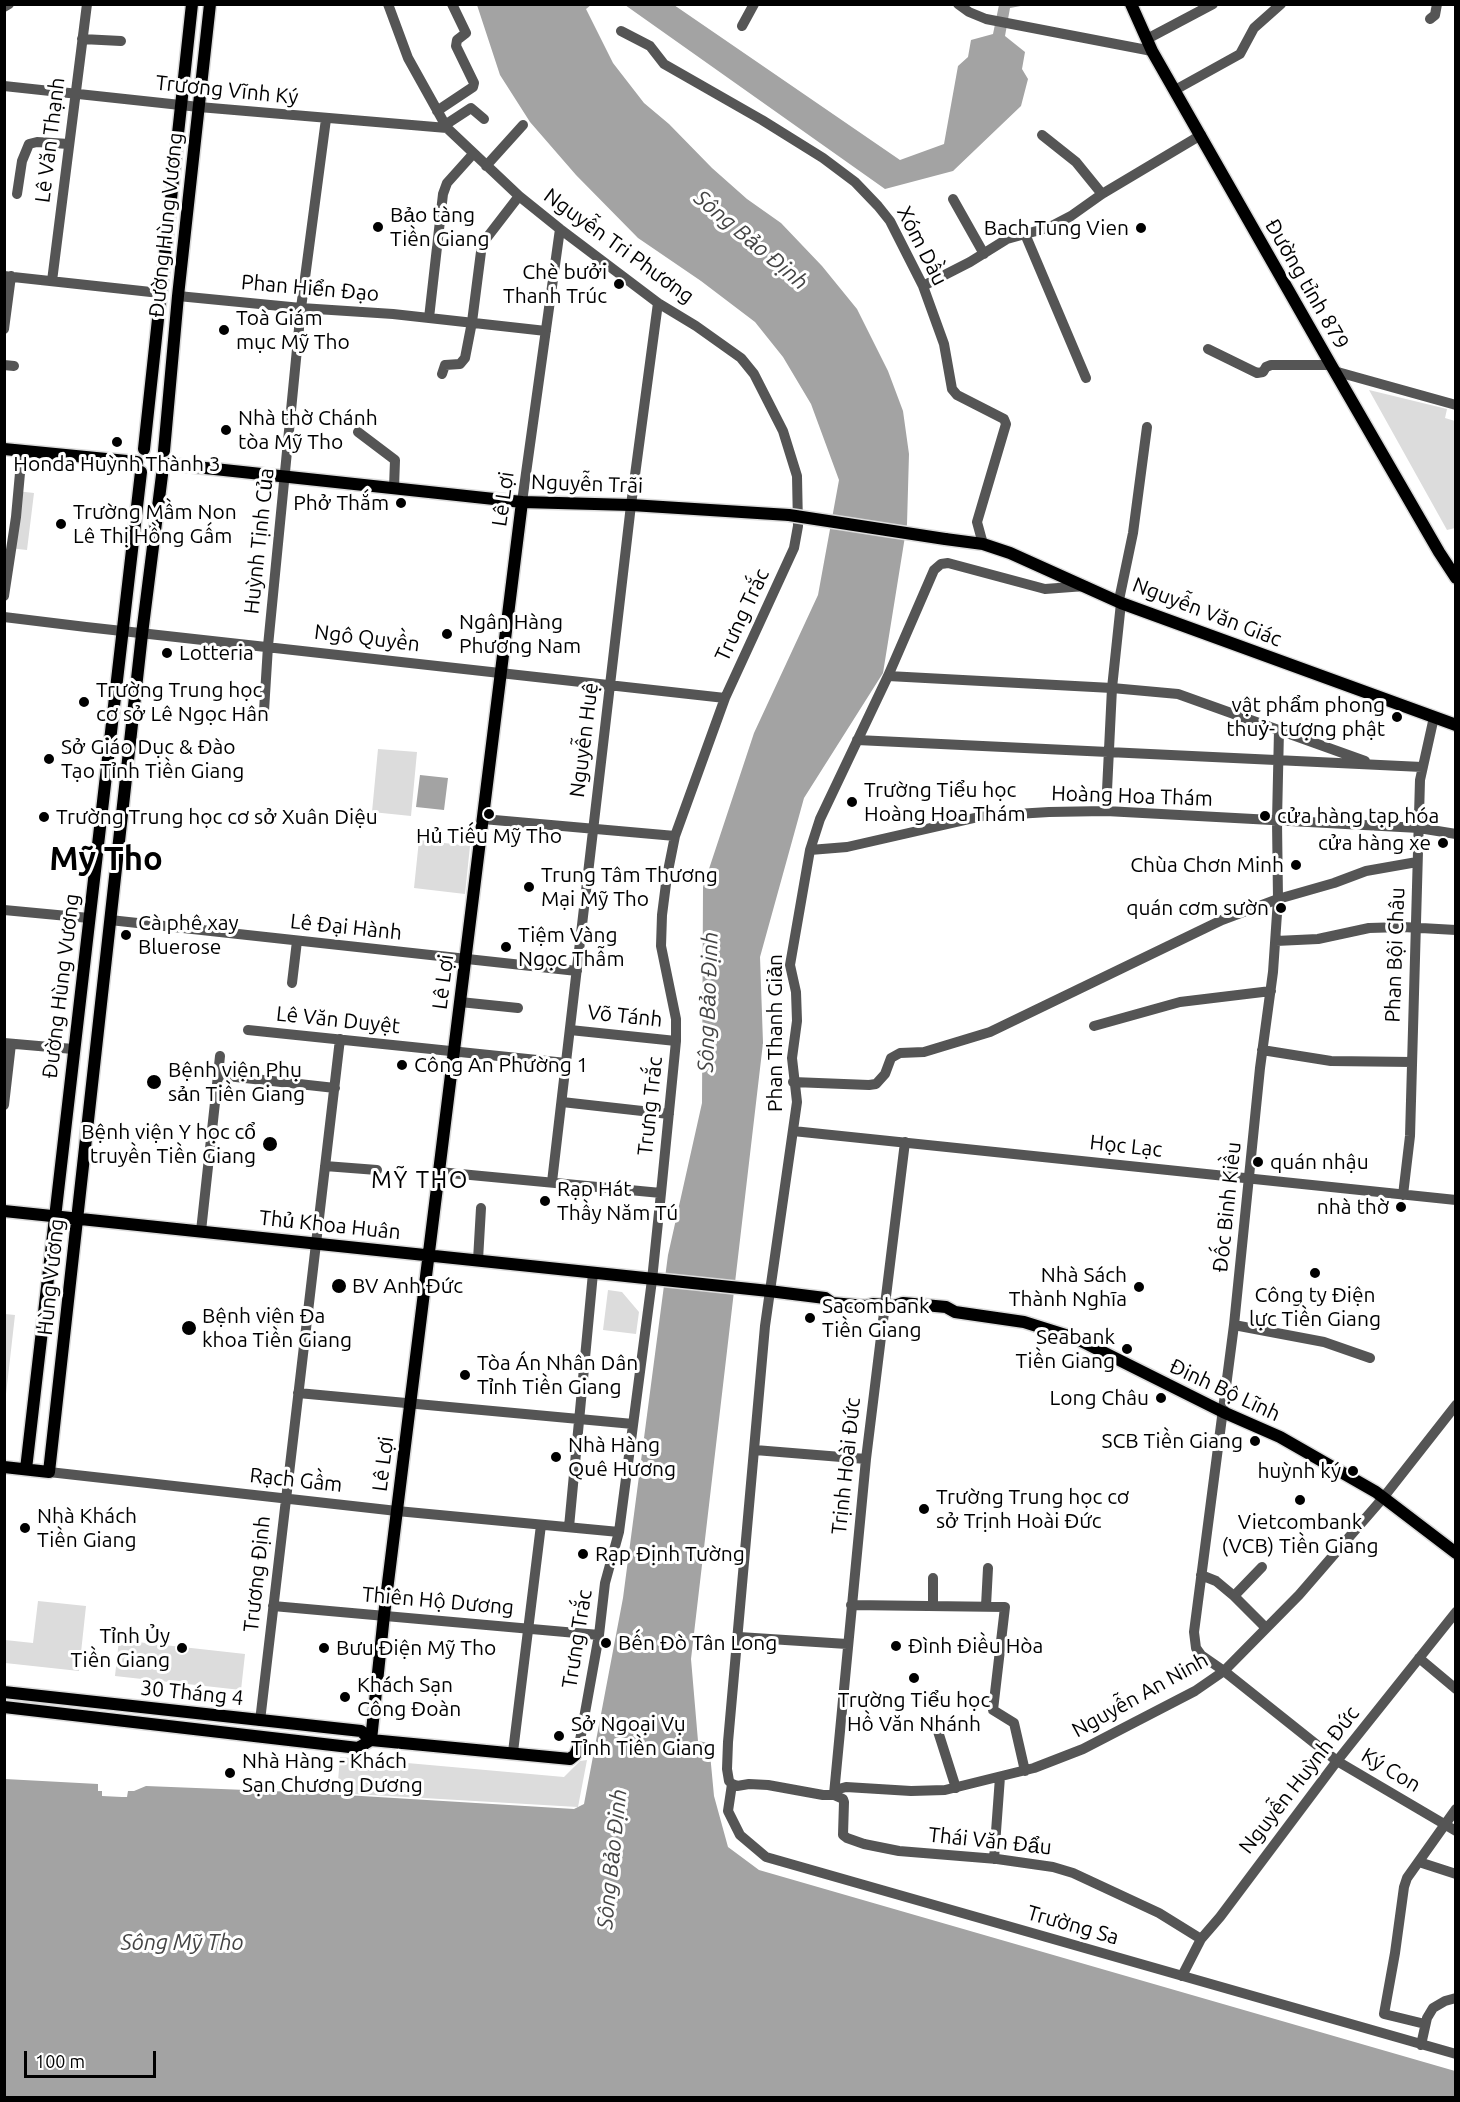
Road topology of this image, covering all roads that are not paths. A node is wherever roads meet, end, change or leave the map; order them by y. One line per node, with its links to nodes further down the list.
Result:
1 (9, 4): 13 (street)
2 (87, 4): 17 (street, Lê Văn Thạnh)
3 (192, 4): 23 (main road, Đường Hùng Vương)
4 (210, 4): 24 (main road, Đường Hùng Vương)
5 (388, 4): 25 (street, Nguyễn Tri Phương)
6 (452, 4): 25 (street)
7 (754, 4): 15 (street)
8 (958, 4): 19 (street)
9 (1131, 4): 19 (main road, Đường tỉnh 879)
10 (1213, 4): 19 (street)
11 (1281, 4): 21 (street)
12 (1437, 4): 14 (street)
13 (4, 8)
14 (1430, 19)
15 (742, 26)
16 (621, 31): 44 (street, Xóm Dầu)
17 (82, 39): 18 (street); 22 (street, Lê Văn Thạnh)
18 (121, 41)
19 (1150, 45): 21 (main road, Đường tỉnh 879)
20 (4, 86): 22 (street, Trương Vĩnh Ký)
21 (1175, 90): 31 (main road, Đường tỉnh 879)
22 (75, 94): 23 (street, Trương Vĩnh Ký); 32 (street, Lê Văn Thạnh)
23 (180, 105): 24 (street, Trương Vĩnh Ký); 45 (main road, Đường Hùng Vương)
24 (199, 107): 26 (street, Trương Vĩnh Ký); 46 (main road, Đường Hùng Vương)
25 (437, 111): 29 (street, Nguyễn Tri Phương)
26 (326, 119): 29 (street, Trương Vĩnh Ký); 48 (street, Huỳnh Tịnh Của)
27 (484, 119): 29 (street)
28 (523, 125): 34 (street)
29 (446, 126): 33 (street, Nguyễn Tri Phương)
30 (1042, 135): 36 (street)
31 (1201, 135): 36 (street); 54 (main road, Đường tỉnh 879)
32 (69, 144): 35 (street); 43 (street, Lê Văn Thạnh)
33 (473, 154): 34 (street, Nguyễn Tri Phương); 49 (street)
34 (486, 166): 37 (street, Nguyễn Tri Phương)
35 (17, 194)
36 (1102, 194): 40 (street)
37 (519, 196): 39 (street, Nguyễn Tri Phương); 50 (street)
38 (953, 199): 41 (street)
39 (560, 229): 47 (street, Nguyễn Tri Phương); 52 (street, Lê Lợi)
40 (1025, 234): 41 (street); 56 (street)
41 (984, 254): 44 (street)
42 (8, 276): 43 (street); 51 (street)
43 (52, 280): 45 (street)
44 (923, 286): 72 (street, Xóm Dầu)
45 (160, 293): 61 (main road, Đường Hùng Vương)
46 (178, 296): 48 (street, Phan Hiển Đạo); 63 (main road, Đường Hùng Vương)
47 (658, 303): 69 (street, Nguyễn Huệ); 70 (street, Nguyễn Tri Phương)
48 (301, 308): 49 (street, Phan Hiển Đạo); 66 (street, Huỳnh Tịnh Của)
49 (429, 318): 50 (street, Phan Hiển Đạo)
50 (472, 322): 52 (street, Phan Hiển Đạo); 55 (street)
51 (4, 329)
52 (546, 332): 68 (street, Lê Lợi)
53 (1208, 349): 54 (street)
54 (1332, 368): 57 (street); 73 (main road, Đường tỉnh 879)
55 (442, 374)
56 (1086, 378)
57 (1455, 405)
58 (1147, 428): 76 (street)
59 (358, 432): 67 (street)
60 (4, 449): 62 (main road, Nguyễn Trãi)
61 (144, 449): 63 (main road); 64 (main road)
62 (22, 451): 64 (main road, Nguyễn Trãi); 75 (street)
63 (164, 451): 65 (main road)
64 (139, 467): 65 (main road, Nguyễn Trãi); 78 (main road, Đường Hùng Vương)
65 (165, 470): 66 (main road, Nguyễn Trãi); 79 (main road, Đường Hùng Vương)
66 (286, 477): 67 (main road, Nguyễn Trãi); 80 (street, Huỳnh Tịnh Của)
67 (394, 488): 68 (main road, Nguyễn Trãi)
68 (522, 502): 69 (main road, Nguyễn Trãi); 81 (main road, Lê Lợi)
69 (631, 505): 71 (main road, Nguyễn Trãi, bridge); 83 (street, Nguyễn Huệ)
70 (798, 526): 85 (street, Trưng Trắc)
71 (945, 539): 72 (main road, Nguyễn Văn Giác)
72 (983, 544): 74 (main road, Nguyễn Văn Giác)
73 (1455, 573)
74 (1086, 586): 76 (main road, Nguyễn Văn Giác); 82 (street, Phan Thanh Giản)
75 (4, 596)
76 (1120, 602): 84 (street); 87 (main road, Nguyễn Văn Giác)
77 (4, 617): 78 (street, Ngô Quyền)
78 (122, 631): 79 (street, Ngô Quyền); 106 (main road, Đường Hùng Vương)
79 (142, 634): 80 (street, Ngô Quyền); 107 (main road, Đường Hùng Vương)
80 (268, 646): 81 (street, Ngô Quyền); 86 (street, Huỳnh Tịnh Của)
81 (500, 673): 83 (street, Ngô Quyền); 96 (main road, Lê Lợi)
82 (888, 676): 84 (street); 90 (street, Phan Thanh Giản)
83 (610, 687): 85 (street, Ngô Quyền); 98 (street, Nguyễn Huệ)
84 (1112, 688): 89 (street); 91 (street)
85 (725, 698): 101 (street, Trưng Trắc)
86 (264, 711)
87 (1434, 717): 88 (main road, Nguyễn Văn Giác); 94 (street, Phan Bội Châu)
88 (1455, 725)
89 (1279, 730): 92 (street, Đốc Binh Kiều); 93 (street)
90 (857, 740): 91 (street); 102 (street, Phan Thanh Giản)
91 (1109, 752): 92 (street); 95 (street)
92 (1278, 760): 93 (street); 97 (street, Đốc Binh Kiều)
93 (1377, 765): 94 (street)
94 (1422, 767): 99 (street, Phan Bội Châu)
95 (1106, 811): 97 (street, Hoàng Hoa Thám); 102 (street, Hoàng Hoa Thám)
96 (483, 819): 98 (street); 112 (main road, Lê Lợi)
97 (1277, 821): 99 (street, Hoàng Hoa Thám); 104 (street, Đốc Binh Kiều)
98 (593, 827): 101 (street); 113 (street, Nguyễn Huệ)
99 (1419, 828): 100 (street, Hoàng Hoa Thám); 103 (street, Phan Bội Châu)
100 (1455, 834)
101 (675, 836): 122 (street, Trưng Trắc)
102 (810, 850): 131 (street, Phan Thanh Giản)
103 (1417, 862): 104 (street); 108 (street, Phan Bội Châu)
104 (1278, 899): 111 (street, Đốc Binh Kiều); 131 (street)
105 (4, 910): 106 (street)
106 (89, 918): 107 (main road); 124 (main road, Đường Hùng Vương)
107 (110, 920): 110 (street, Lê Đại Hành); 133 (main road, Đường Hùng Vương)
108 (1415, 927): 109 (street); 111 (street); 128 (street, Phan Bội Châu)
109 (1455, 930)
110 (297, 941): 112 (street, Lê Đại Hành); 114 (street)
111 (1276, 941): 115 (street, Đốc Binh Kiều)
112 (466, 960): 113 (street, Lê Đại Hành); 116 (main road, Lê Lợi)
113 (577, 971): 119 (street, Nguyễn Huệ)
114 (292, 983)
115 (1271, 991): 118 (street); 125 (street, Đốc Binh Kiều)
116 (460, 1002): 117 (street); 126 (main road, Lê Lợi)
117 (518, 1008)
118 (1094, 1026)
119 (570, 1029): 122 (street, Võ Tánh); 129 (street, Nguyễn Huệ)
120 (248, 1030): 121 (street, Lê Văn Duyệt)
121 (340, 1039): 126 (street, Lê Văn Duyệt); 134 (street, Trương Định)
122 (676, 1041): 137 (street, Trưng Trắc)
123 (8, 1043): 124 (street); 136 (street)
124 (73, 1049): 132 (main road, Đường Hùng Vương)
125 (1262, 1050): 128 (street); 143 (street, Đốc Binh Kiều)
126 (454, 1052): 129 (street, Lê Văn Duyệt); 142 (main road, Lê Lợi)
127 (220, 1056): 130 (street)
128 (1412, 1062): 146 (street, Phan Bội Châu)
129 (566, 1063): 135 (street, Nguyễn Huệ)
130 (218, 1075): 134 (street); 152 (street)
131 (793, 1082): 138 (street, Phan Thanh Giản)
132 (69, 1085): 133 (main road); 150 (main road, Đường Hùng Vương)
133 (90, 1087): 151 (main road, Hùng Vương)
134 (335, 1088): 140 (street, Trương Định)
135 (562, 1102): 137 (street); 144 (street, Nguyễn Huệ)
136 (4, 1105)
137 (669, 1114): 145 (street, Trưng Trắc)
138 (793, 1131): 139 (street, Học Lạc); 159 (street, Phan Thanh Giản)
139 (905, 1142): 143 (street, Học Lạc); 160 (street, Trịnh Hoài Đức)
140 (326, 1166): 141 (street); 153 (street, Trương Định)
141 (377, 1170)
142 (439, 1172): 144 (street); 154 (main road, Lê Lợi)
143 (1250, 1178): 146 (street, Học Lạc); 163 (street, Đốc Binh Kiều)
144 (552, 1182): 145 (street)
145 (661, 1193): 157 (street, Trưng Trắc)
146 (1403, 1195): 147 (street, Học Lạc)
147 (1455, 1200)
148 (481, 1208): 155 (street)
149 (4, 1211): 150 (main road, Thủ Khoa Huân)
150 (54, 1217): 151 (main road, Thủ Khoa Huân); 161 (main road, Đường Hùng Vương)
151 (77, 1219): 152 (main road, Thủ Khoa Huân); 162 (main road, Hùng Vương)
152 (201, 1231): 153 (main road, Thủ Khoa Huân)
153 (316, 1244): 154 (main road, Thủ Khoa Huân); 165 (street, Trương Định)
154 (429, 1254): 155 (main road, Thủ Khoa Huân); 166 (main road, Lê Lợi)
155 (478, 1260): 156 (main road, Thủ Khoa Huân)
156 (593, 1273): 157 (main road, Thủ Khoa Huân); 169 (street)
157 (656, 1280): 158 (main road, Thủ Khoa Huân); 170 (street, Trưng Trắc)
158 (755, 1290): 159 (main road, Đinh Bộ Lĩnh)
159 (769, 1291): 160 (main road, Đinh Bộ Lĩnh); 171 (street, Phan Thanh Giản)
160 (884, 1305): 168 (main road, Đinh Bộ Lĩnh); 172 (street, Trịnh Hoài Đức)
161 (44, 1306): 162 (main road); 174 (main road, Đường Hùng Vương)
162 (67, 1308): 175 (main road, Hùng Vương)
163 (1234, 1326): 164 (street); 168 (street, Đốc Binh Kiều)
164 (1370, 1358)
165 (298, 1393): 166 (street); 176 (street, Trương Định)
166 (411, 1403): 169 (street); 178 (main road, Lê Lợi)
167 (1455, 1405): 177 (street, Nguyễn An Ninh)
168 (1223, 1412): 177 (main road, Đinh Bộ Lĩnh); 185 (street, Đốc Binh Kiều)
169 (579, 1419): 170 (street); 180 (street)
170 (633, 1424): 181 (street, Trưng Trắc)
171 (755, 1450): 172 (street); 197 (street, Phan Thanh Giản)
172 (866, 1459): 188 (street, Trịnh Hoài Đức)
173 (4, 1467): 174 (main road, Rạch Gầm)
174 (26, 1469): 175 (main road, Rạch Gầm)
175 (49, 1472): 176 (street, Rạch Gầm)
176 (285, 1498): 178 (street, Rạch Gầm); 190 (street, Trương Định)
177 (1383, 1498): 182 (main road, Đinh Bộ Lĩnh); 194 (street, Nguyễn An Ninh)
178 (397, 1511): 179 (street, Rạch Gầm); 193 (main road, Lê Lợi)
179 (541, 1525): 180 (street, Rạch Gầm); 195 (street)
180 (570, 1527): 181 (street, Rạch Gầm)
181 (619, 1532): 196 (street, Trưng Trắc)
182 (1455, 1553)
183 (1263, 1567): 187 (street)
184 (988, 1568): 191 (street)
185 (1201, 1575): 187 (street); 200 (street, Đốc Binh Kiều)
186 (933, 1578): 189 (street)
187 (1234, 1596): 194 (street)
188 (851, 1605): 189 (street); 198 (street, Trịnh Hoài Đức)
189 (933, 1605): 191 (street)
190 (273, 1606): 193 (street, Thiên Hộ Dương); 206 (street, Trương Định)
191 (986, 1606): 213 (street)
192 (1455, 1612): 199 (street, Nguyễn Huỳnh Đức)
193 (384, 1615): 195 (street, Thiên Hộ Dương); 209 (main road, Lê Lợi)
194 (1266, 1628): 200 (street, Nguyễn An Ninh)
195 (530, 1629): 196 (street, Thiên Hộ Dương); 211 (street)
196 (599, 1635): 210 (street, Trưng Trắc)
197 (739, 1637): 198 (street); 215 (street, Phan Thanh Giản)
198 (847, 1644): 217 (street, Trịnh Hoài Đức)
199 (1419, 1658): 201 (street); 212 (street, Nguyễn Huỳnh Đức)
200 (1224, 1671): 212 (street, Ký Con); 213 (street, Nguyễn An Ninh)
201 (1455, 1689)
202 (4, 1692): 203 (main road, 30 Tháng 4)
203 (87, 1702): 205 (street); 206 (main road, 30 Tháng 4)
204 (4, 1707): 205 (main road, 30 Tháng 4)
205 (85, 1716): 208 (main road, 30 Tháng 4)
206 (260, 1721): 208 (main road); 209 (main road, 30 Tháng 4)
207 (935, 1722): 216 (street)
208 (259, 1736): 209 (main road, 30 Tháng 4)
209 (371, 1740): 211 (main road, 30 Tháng 4)
210 (579, 1746): 211 (main road, 30 Tháng 4)
211 (513, 1752)
212 (1337, 1761): 219 (street, Ký Con); 224 (street, Nguyễn Huỳnh Đức)
213 (1025, 1770): 214 (street, Nguyễn An Ninh)
214 (1000, 1777): 216 (street, Nguyễn An Ninh); 221 (street)
215 (732, 1784): 217 (street, Nguyễn An Ninh); 225 (street, Trường Sa)
216 (956, 1788): 217 (street, Nguyễn An Ninh)
217 (834, 1793): 221 (street, Thái Văn Đẩu)
218 (1455, 1809): 219 (street)
219 (1445, 1825): 220 (street, Ký Con); 222 (street)
220 (1455, 1831)
221 (994, 1859): 224 (street, Thái Văn Đẩu)
222 (1419, 1862): 223 (street); 227 (street)
223 (1455, 1875)
224 (1201, 1939): 225 (street, Nguyễn Huỳnh Đức)
225 (1182, 1976): 228 (street, Trường Sa)
226 (1455, 1998): 227 (street)
227 (1425, 2024): 228 (street)
228 (1421, 2044): 229 (street, Trường Sa)
229 (1455, 2054)

